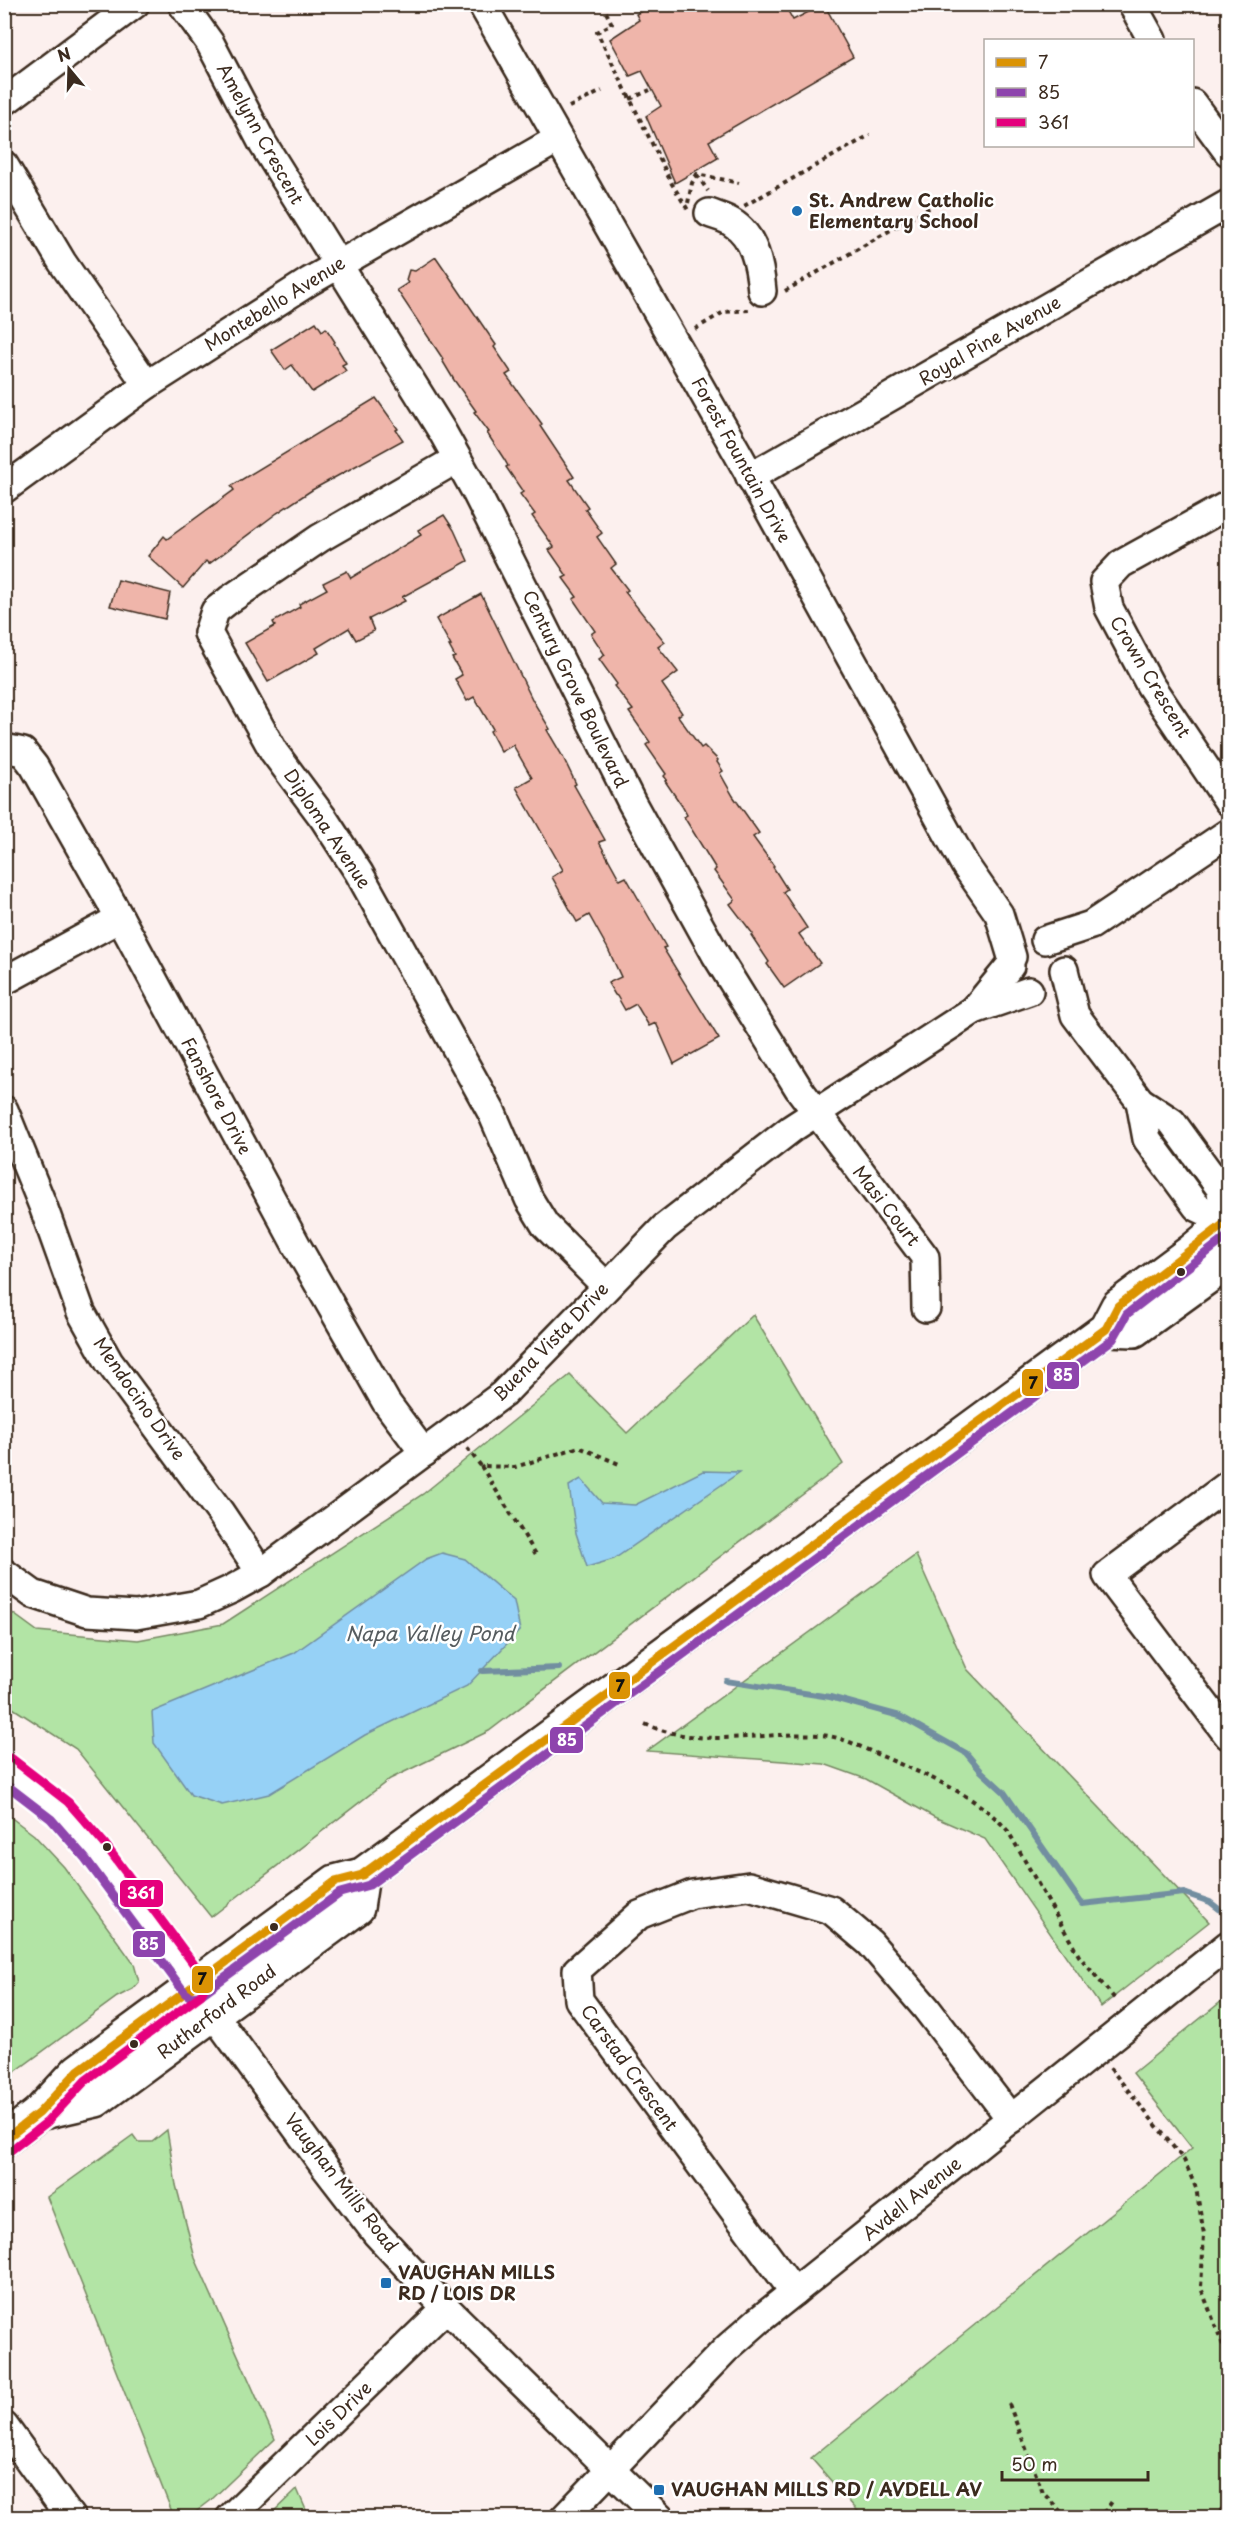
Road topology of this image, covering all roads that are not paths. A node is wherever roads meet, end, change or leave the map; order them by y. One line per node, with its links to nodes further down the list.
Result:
1 (135, 4): 6 (street)
2 (182, 4): 13 (street, Amelynn Crescent)
3 (482, 4): 8 (street, Forest Fountain Drive)
4 (1132, 4): 5 (street)
5 (1151, 39)
6 (4, 102)
7 (1194, 106): 9 (street)
8 (558, 139): 13 (street, Montebello Avenue); 17 (street, Forest Fountain Drive)
9 (1228, 152)
10 (4, 165): 15 (street)
11 (1228, 204): 17 (street, Royal Pine Avenue)
12 (710, 206): 14 (street)
13 (337, 265): 15 (street, Montebello Avenue); 16 (street, Century Grove Boulevard)
14 (765, 298)
15 (147, 385): 18 (street, Montebello Avenue)
16 (457, 459): 34 (street, Century Grove Boulevard); 37 (street, Diploma Avenue)
17 (750, 477): 23 (street, Forest Fountain Drive)
18 (4, 489)
19 (1228, 505): 21 (street, Crown Crescent)
20 (4, 748): 24 (street, Fanshore Drive)
21 (1228, 801)
22 (1228, 833): 25 (street)
23 (999, 914): 26 (street, Forest Fountain Drive); 27 (street, Forest Fountain Drive)
24 (120, 918): 29 (street); 40 (street, Fanshore Drive)
25 (1091, 925): 26 (street); 28 (street)
26 (1043, 940): 27 (street); 28 (street)
27 (1011, 961): 30 (street); 31 (street, Buena Vista Drive)
28 (1064, 969): 30 (street); 32 (street)
29 (4, 981)
30 (1030, 992): 31 (street, Buena Vista Drive); 32 (street)
31 (974, 1010): 34 (street, Buena Vista Drive)
32 (1075, 1015): 35 (street)
33 (4, 1110): 43 (street, Mendocino Drive)
34 (816, 1113): 37 (street, Buena Vista Drive); 38 (street, Masi Court)
35 (1228, 1222): 39 (main road, Rutherford Road)
36 (1228, 1262): 39 (main road)
37 (606, 1286): 40 (street, Buena Vista Drive)
38 (926, 1308)
39 (1106, 1329): 46 (main road, Rutherford Road)
40 (424, 1453): 43 (street, Buena Vista Drive)
41 (1228, 1485): 44 (street)
42 (4, 1573): 43 (street, Buena Vista Drive)
43 (261, 1573)
44 (1228, 1735)
45 (4, 1768): 48 (street, Vaughan Mills Road)
46 (362, 1875): 48 (main road, Rutherford Road); 49 (main road, Rutherford Road)
47 (1228, 1945): 51 (street, Avdell Avenue)
48 (194, 1985): 49 (street, Vaughan Mills Road); 50 (main road, Rutherford Road)
49 (214, 2014): 50 (main road, Rutherford Road); 54 (street, Vaughan Mills Road)
50 (39, 2113): 52 (main road, Rutherford Road)
51 (1011, 2119): 53 (street, Avdell Avenue); 53 (street, Carstad Crescent)
52 (4, 2140)
53 (794, 2292): 56 (street, Avdell Avenue)
54 (446, 2308): 56 (street, Vaughan Mills Road); 58 (street, Lois Drive)
55 (4, 2426): 57 (street)
56 (610, 2469): 59 (street, Avdell Avenue); 60 (street, Vaughan Mills Road)
57 (71, 2517)
58 (230, 2517)
59 (564, 2517)
60 (660, 2517)

